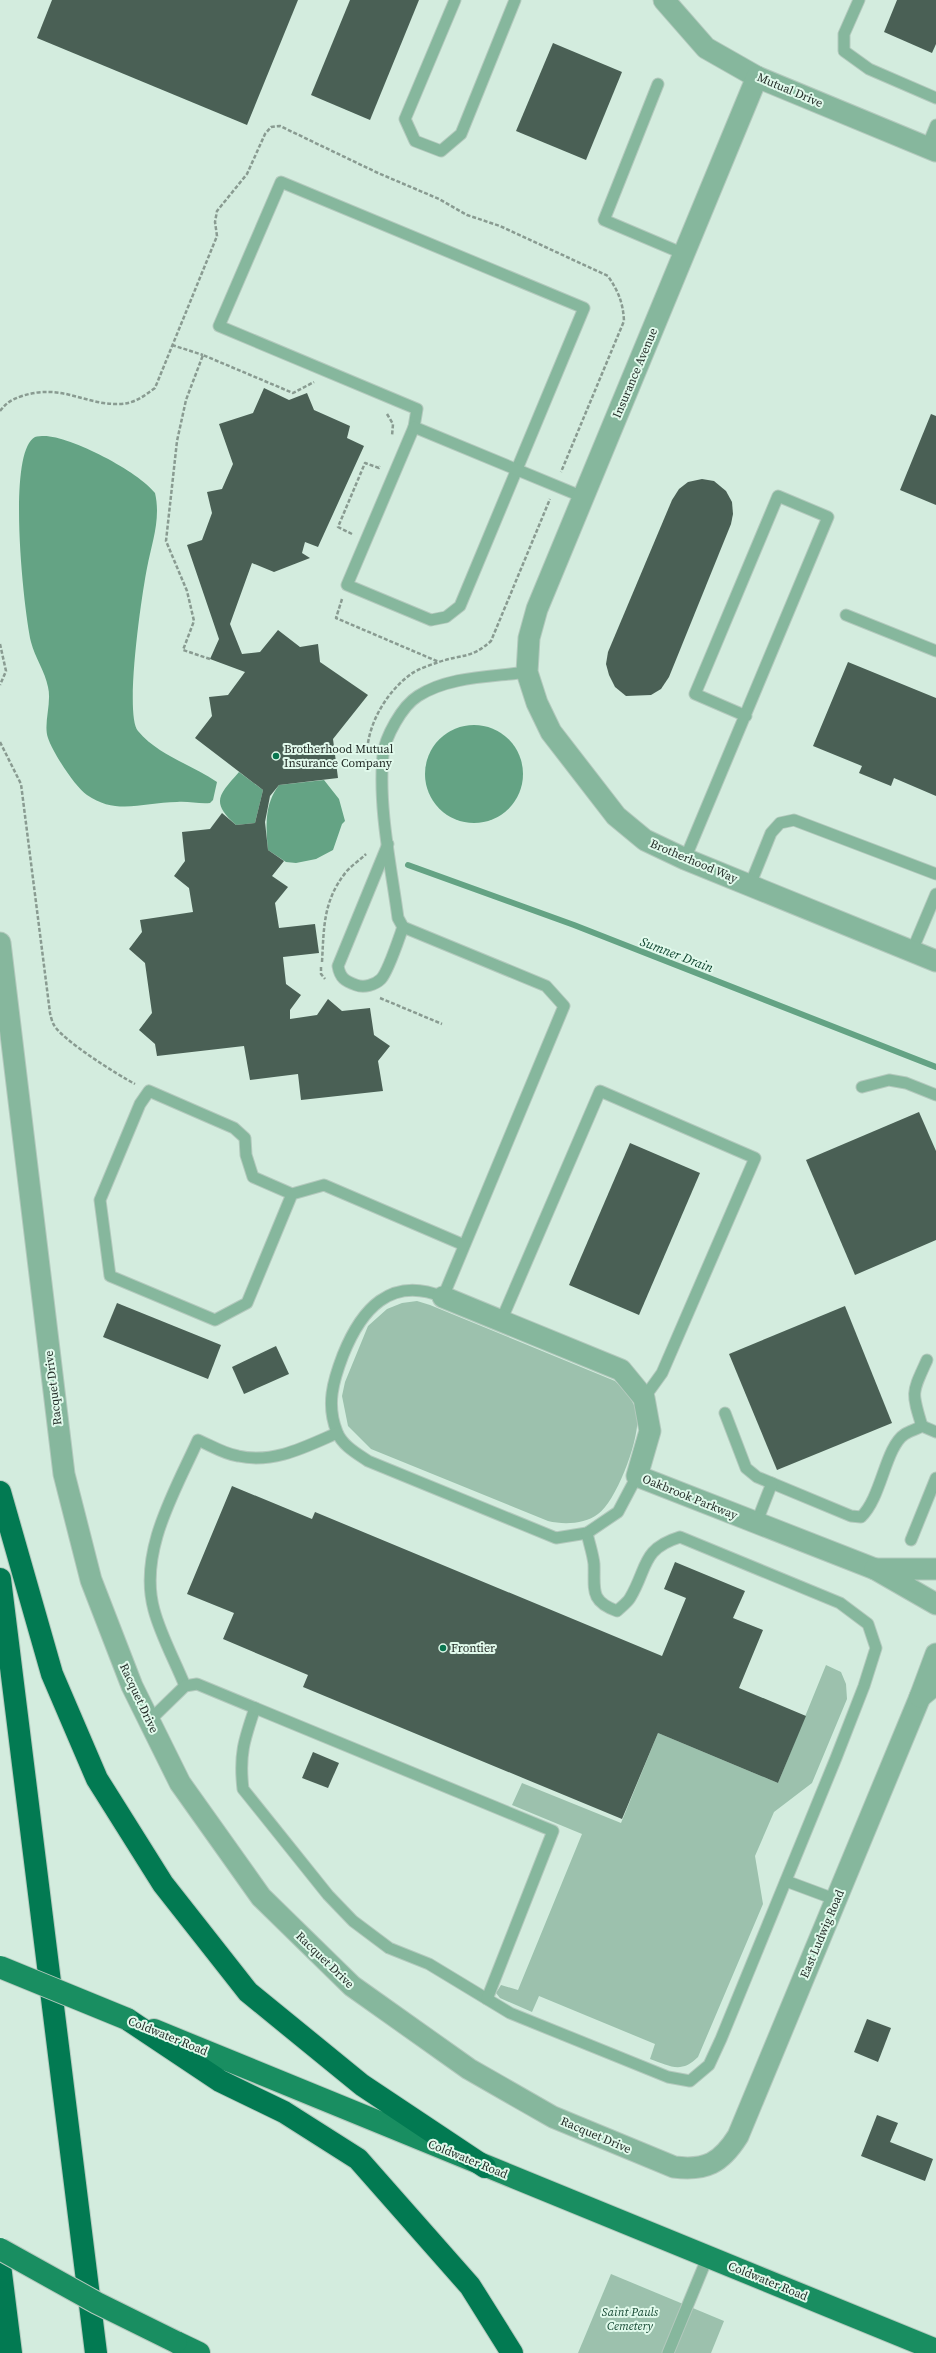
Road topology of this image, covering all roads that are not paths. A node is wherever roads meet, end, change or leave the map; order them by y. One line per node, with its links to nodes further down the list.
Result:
1 (455, 0): 2 (lane)
2 (515, 0)
3 (664, 0): 5 (street, Mutual Drive)
4 (859, 0): 7 (lane)
5 (757, 77): 9 (street, Mutual Drive); 10 (street, Insurance Avenue)
6 (658, 84): 10 (lane)
7 (936, 98)
8 (936, 125): 9 (lane)
9 (931, 149)
10 (684, 254): 13 (street, Insurance Avenue)
11 (414, 427): 12 (lane); 12 (lane); 12 (lane)
12 (517, 469): 13 (lane)
13 (584, 497): 16 (street, Insurance Avenue)
14 (846, 615): 15 (lane)
15 (936, 651)
16 (527, 672): 18 (lane); 19 (street, Brotherhood Way)
17 (746, 716): 17 (lane); 19 (lane)
18 (388, 843): 23 (lane); 23 (lane)
19 (685, 859): 21 (street, Brotherhood Way)
20 (936, 874): 21 (lane)
21 (750, 885): 25 (street, Brotherhood Way)
22 (936, 894): 25 (lane)
23 (403, 927): 30 (lane)
24 (0, 942): 54 (street, Racquet Drive)
25 (912, 951): 26 (street, Brotherhood Way)
26 (936, 961)
27 (862, 1087): 28 (lane)
28 (936, 1095)
29 (292, 1194): 29 (lane); 30 (lane)
30 (464, 1245): 31 (lane)
31 (443, 1297): 32 (street, Oakbrook Parkway); 38 (lane)
32 (501, 1321): 34 (street, Oakbrook Parkway); 34 (lane)
33 (927, 1360): 36 (lane)
34 (644, 1398): 39 (street, Oakbrook Parkway)
35 (725, 1413): 41 (lane)
36 (922, 1426): 37 (lane); 41 (lane)
37 (936, 1432)
38 (337, 1433): 44 (lane); 51 (lane)
39 (637, 1476): 43 (street, Oakbrook Parkway); 44 (lane)
40 (936, 1478): 45 (lane)
41 (772, 1483): 43 (lane)
42 (0, 1492): 61 (highway)
43 (756, 1524): 46 (street, Oakbrook Parkway)
44 (587, 1533): 55 (lane)
45 (911, 1540)
46 (875, 1569): 47 (street, Oakbrook Parkway); 49 (street, Oakbrook Parkway)
47 (936, 1569)
48 (0, 1579): 69 (highway)
49 (936, 1604)
50 (936, 1654): 52 (street, East Ludwig Road)
51 (185, 1686): 53 (lane); 54 (lane)
52 (928, 1691): 56 (street, East Ludwig Road)
53 (255, 1708): 58 (lane); 58 (lane)
54 (149, 1721): 60 (street, Racquet Drive)
55 (786, 1880): 56 (lane); 58 (lane)
56 (836, 1900): 60 (street, East Ludwig Road)
57 (0, 1967): 59 (main road, Coldwater Road, bridge)
58 (487, 1999)
59 (127, 2019): 61 (main road, Coldwater Road); 71 (highway)
60 (712, 2164)
61 (485, 2167): 63 (main road, Coldwater Road)
62 (0, 2249): 70 (main road, bridge)
63 (708, 2256): 67 (main road, Coldwater Road); 72 (lane)
64 (0, 2265): 65 (highway)
65 (6, 2312): 66 (highway); 68 (highway)
66 (0, 2336)
67 (936, 2350)
68 (11, 2353)
69 (96, 2353)
70 (199, 2353)
71 (512, 2353)
72 (668, 2353)

